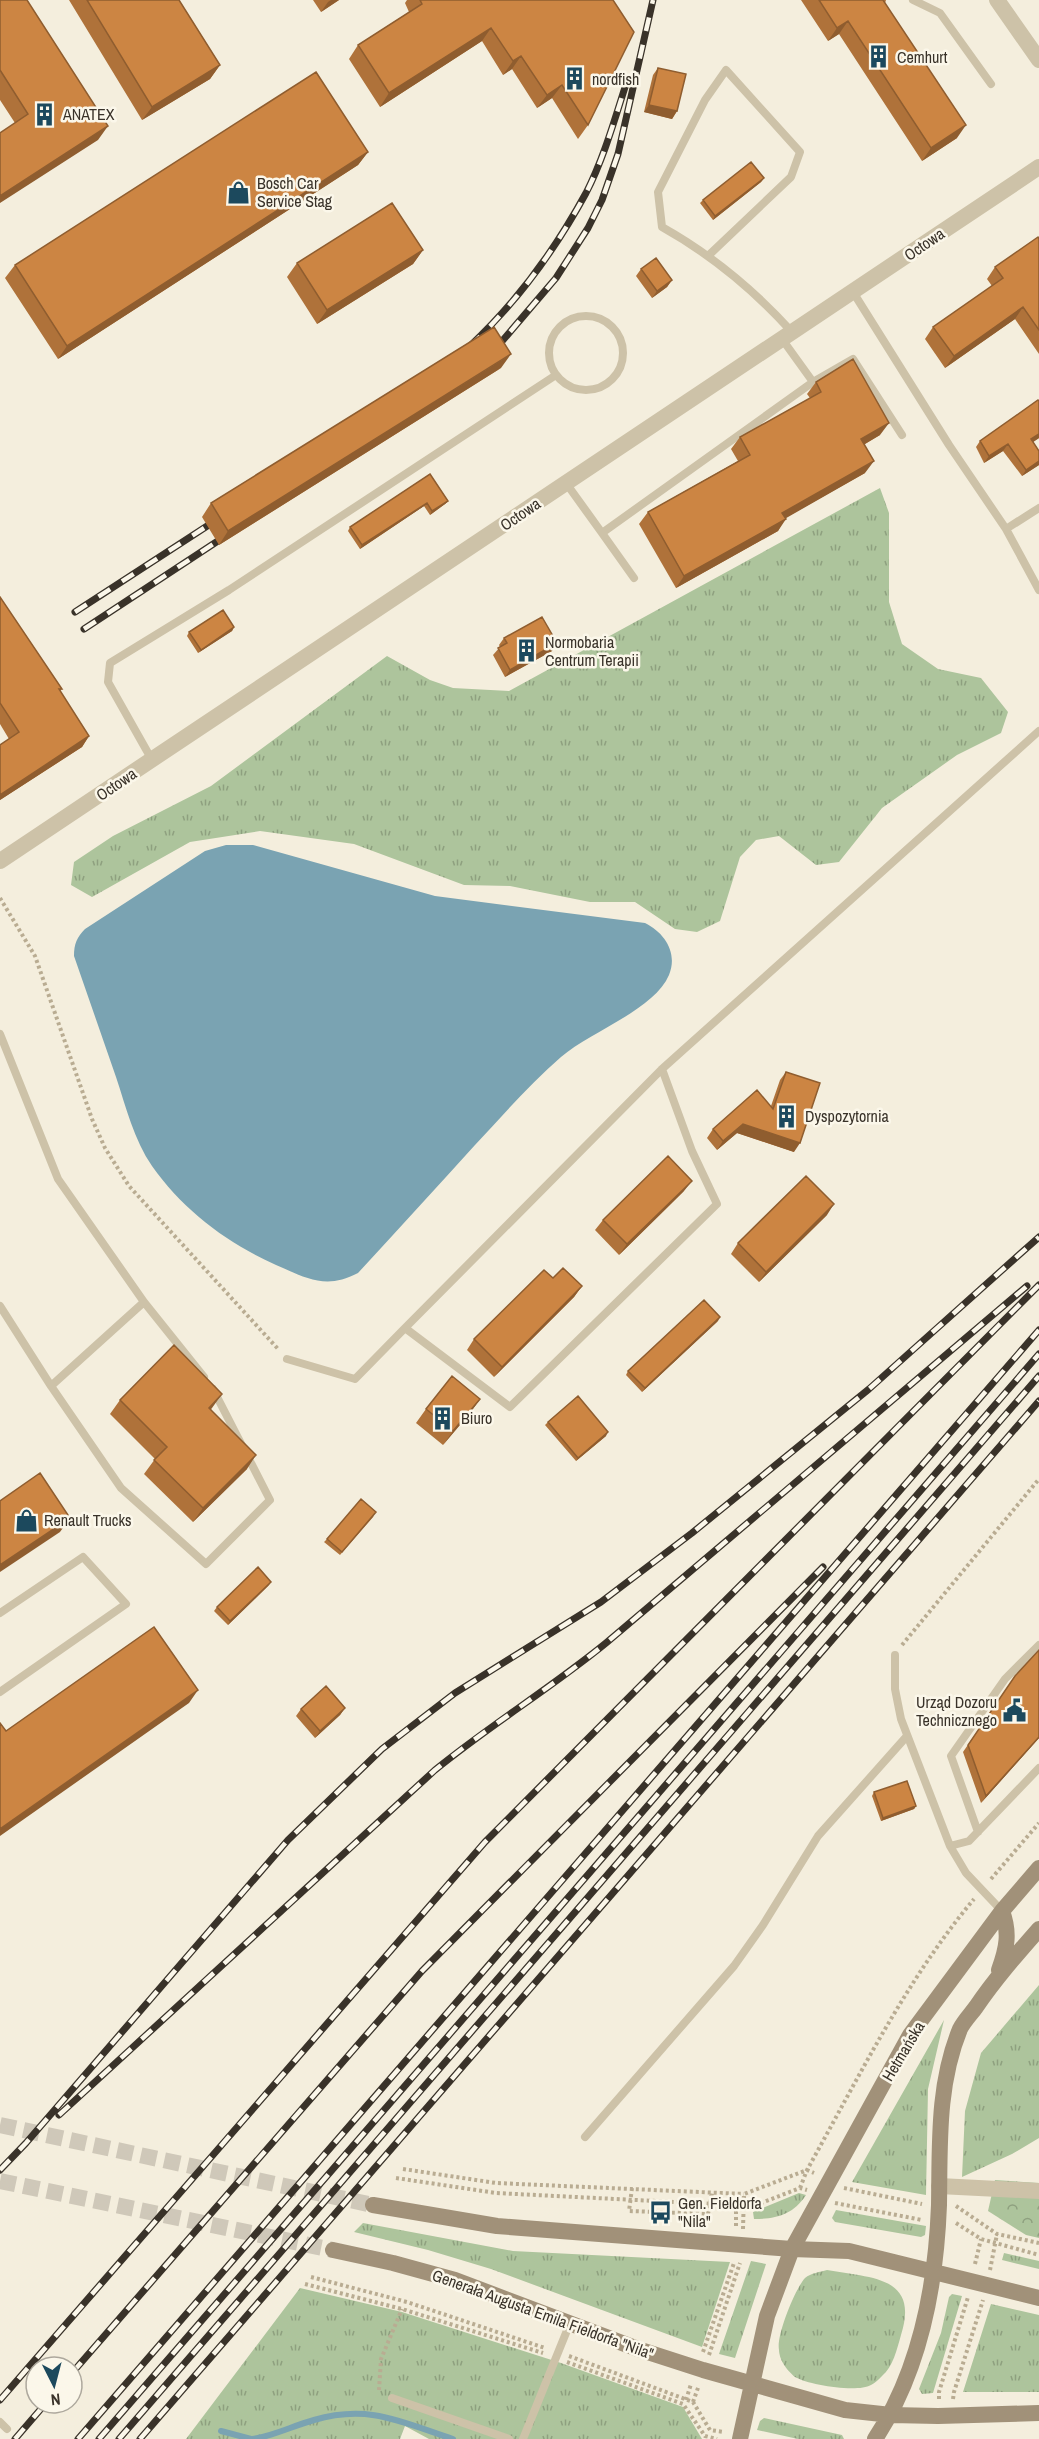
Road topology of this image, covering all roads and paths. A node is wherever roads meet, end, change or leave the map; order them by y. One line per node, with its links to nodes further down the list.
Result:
1 (912, 0): 4 (lane)
2 (997, 0): 3 (street)
3 (1039, 60)
4 (991, 84)
5 (1039, 166): 7 (street, Octowa)
6 (708, 256): 6 (lane); 8 (lane)
7 (852, 292): 8 (street, Octowa); 14 (lane)
8 (787, 336): 10 (lane); 12 (street, Octowa)
9 (556, 375): 9 (lane); 19 (lane)
10 (813, 382): 11 (lane); 15 (lane)
11 (902, 435)
12 (566, 483): 15 (lane); 19 (street, Octowa)
13 (1039, 508): 14 (lane)
14 (1006, 529): 17 (lane)
15 (602, 533): 16 (lane)
16 (634, 578)
17 (1039, 590)
18 (1039, 731): 23 (lane)
19 (152, 760): 20 (street, Octowa)
20 (0, 861)
21 (0, 898): 27 (path)
22 (0, 1034): 24 (lane)
23 (662, 1069): 26 (lane); 26 (lane)
24 (144, 1302): 28 (lane); 28 (lane)
25 (0, 1306): 28 (lane)
26 (405, 1328): 27 (lane)
27 (287, 1359)
28 (51, 1386)
29 (1039, 1479): 32 (path)
30 (0, 1613): 33 (lane)
31 (1039, 1645): 37 (lane)
32 (895, 1655): 34 (lane)
33 (0, 1692)
34 (907, 1736): 38 (lane); 44 (lane)
35 (1039, 1768): 37 (lane)
36 (1039, 1823): 40 (path)
37 (978, 1832): 38 (lane)
38 (950, 1846): 40 (lane)
39 (1039, 1868): 41 (main road, Hetmańska)
40 (982, 1890): 41 (lane); 48 (path)
41 (1002, 1911): 43 (main road); 53 (main road, Hetmańska)
42 (1039, 1929): 43 (main road)
43 (995, 1979): 47 (main road)
44 (585, 2137)
45 (403, 2169): 49 (path)
46 (396, 2178): 54 (path)
47 (939, 2186): 50 (street); 58 (main road)
48 (800, 2187): 53 (path); 57 (path)
49 (632, 2188): 51 (path); 54 (path)
50 (1039, 2191)
51 (712, 2193): 52 (path); 55 (path)
52 (744, 2194)
53 (821, 2195): 58 (path); 63 (main road, Hetmańska)
54 (631, 2200): 55 (path); 55 (path)
55 (710, 2204): 57 (path)
56 (373, 2205): 61 (main road)
57 (736, 2205): 61 (path)
58 (938, 2221): 60 (path); 66 (main road)
59 (997, 2234): 62 (path)
60 (981, 2239): 62 (path); 69 (path)
61 (736, 2245): 63 (main road); 74 (path)
62 (996, 2245): 65 (path); 69 (path)
63 (792, 2249): 66 (main road); 75 (main road, Hetmańska)
64 (333, 2250): 72 (main road, Generała Augusta Emila Fieldorfa "Nila")
65 (1039, 2255)
66 (934, 2273): 69 (main road); 80 (main road)
67 (310, 2277): 73 (path)
68 (304, 2284): 71 (path)
69 (979, 2284): 70 (main road); 81 (path); 81 (path)
70 (1039, 2298)
71 (402, 2309): 73 (path); 76 (path)
72 (570, 2323): 73 (lane); 74 (main road, Generała Augusta Emila Fieldorfa "Nila")
73 (558, 2355): 77 (path); 78 (path); 85 (lane)
74 (697, 2368): 75 (main road, Generała Augusta Emila Fieldorfa "Nila"); 77 (path)
75 (751, 2383): 80 (main road, Generała Augusta Emila Fieldorfa "Nila"); 87 (main road, Hetmańska)
76 (392, 2398): 84 (lane)
77 (686, 2400): 78 (path); 82 (path)
78 (683, 2404): 83 (path)
79 (1039, 2413): 81 (main road, Generała Augusta Emila Fieldorfa "Nila")
80 (891, 2415): 81 (main road, Generała Augusta Emila Fieldorfa "Nila"); 88 (main road)
81 (946, 2416)
82 (710, 2430)
83 (709, 2438): 86 (path)
84 (509, 2439)
85 (523, 2439)
86 (717, 2439)
87 (740, 2439)
88 (875, 2439)

